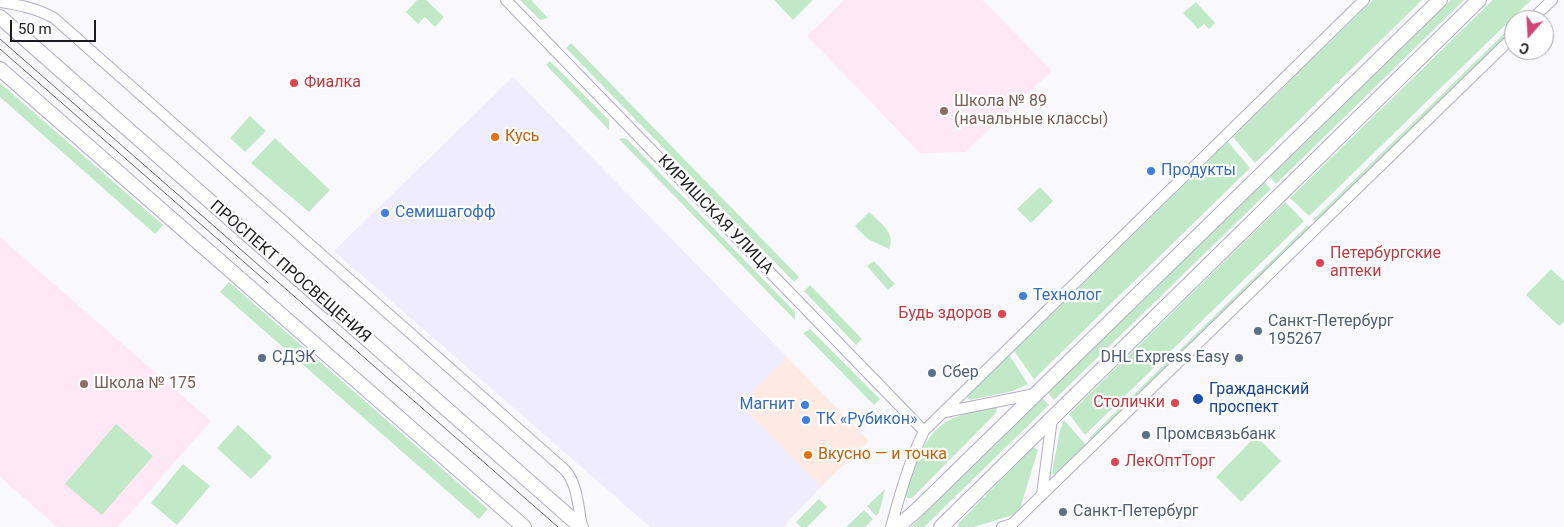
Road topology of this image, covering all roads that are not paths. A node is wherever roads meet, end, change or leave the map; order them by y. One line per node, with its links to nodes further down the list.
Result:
1 (506, 0): 14 (street, КИРИШСКАЯ УЛИЦА)
2 (1364, 0): 12 (street)
3 (1440, 0): 11 (main road)
4 (1479, 0): 13 (main road)
5 (1552, 0): 7 (street)
6 (0, 2): 17 (street)
7 (1542, 10)
8 (0, 17): 17 (main road, ПРОСПЕКТ ПРОСВЕЩЕНИЯ)
9 (1504, 46): 15 (street)
10 (0, 69): 16 (main road)
11 (1035, 394): 12 (street); 19 (main road)
12 (944, 413): 14 (street)
13 (1052, 418): 15 (street); 20 (main road)
14 (924, 431): 18 (street)
15 (1042, 495): 21 (street)
16 (524, 527)
17 (581, 527)
18 (891, 527)
19 (897, 527)
20 (941, 527)
21 (1002, 527)

